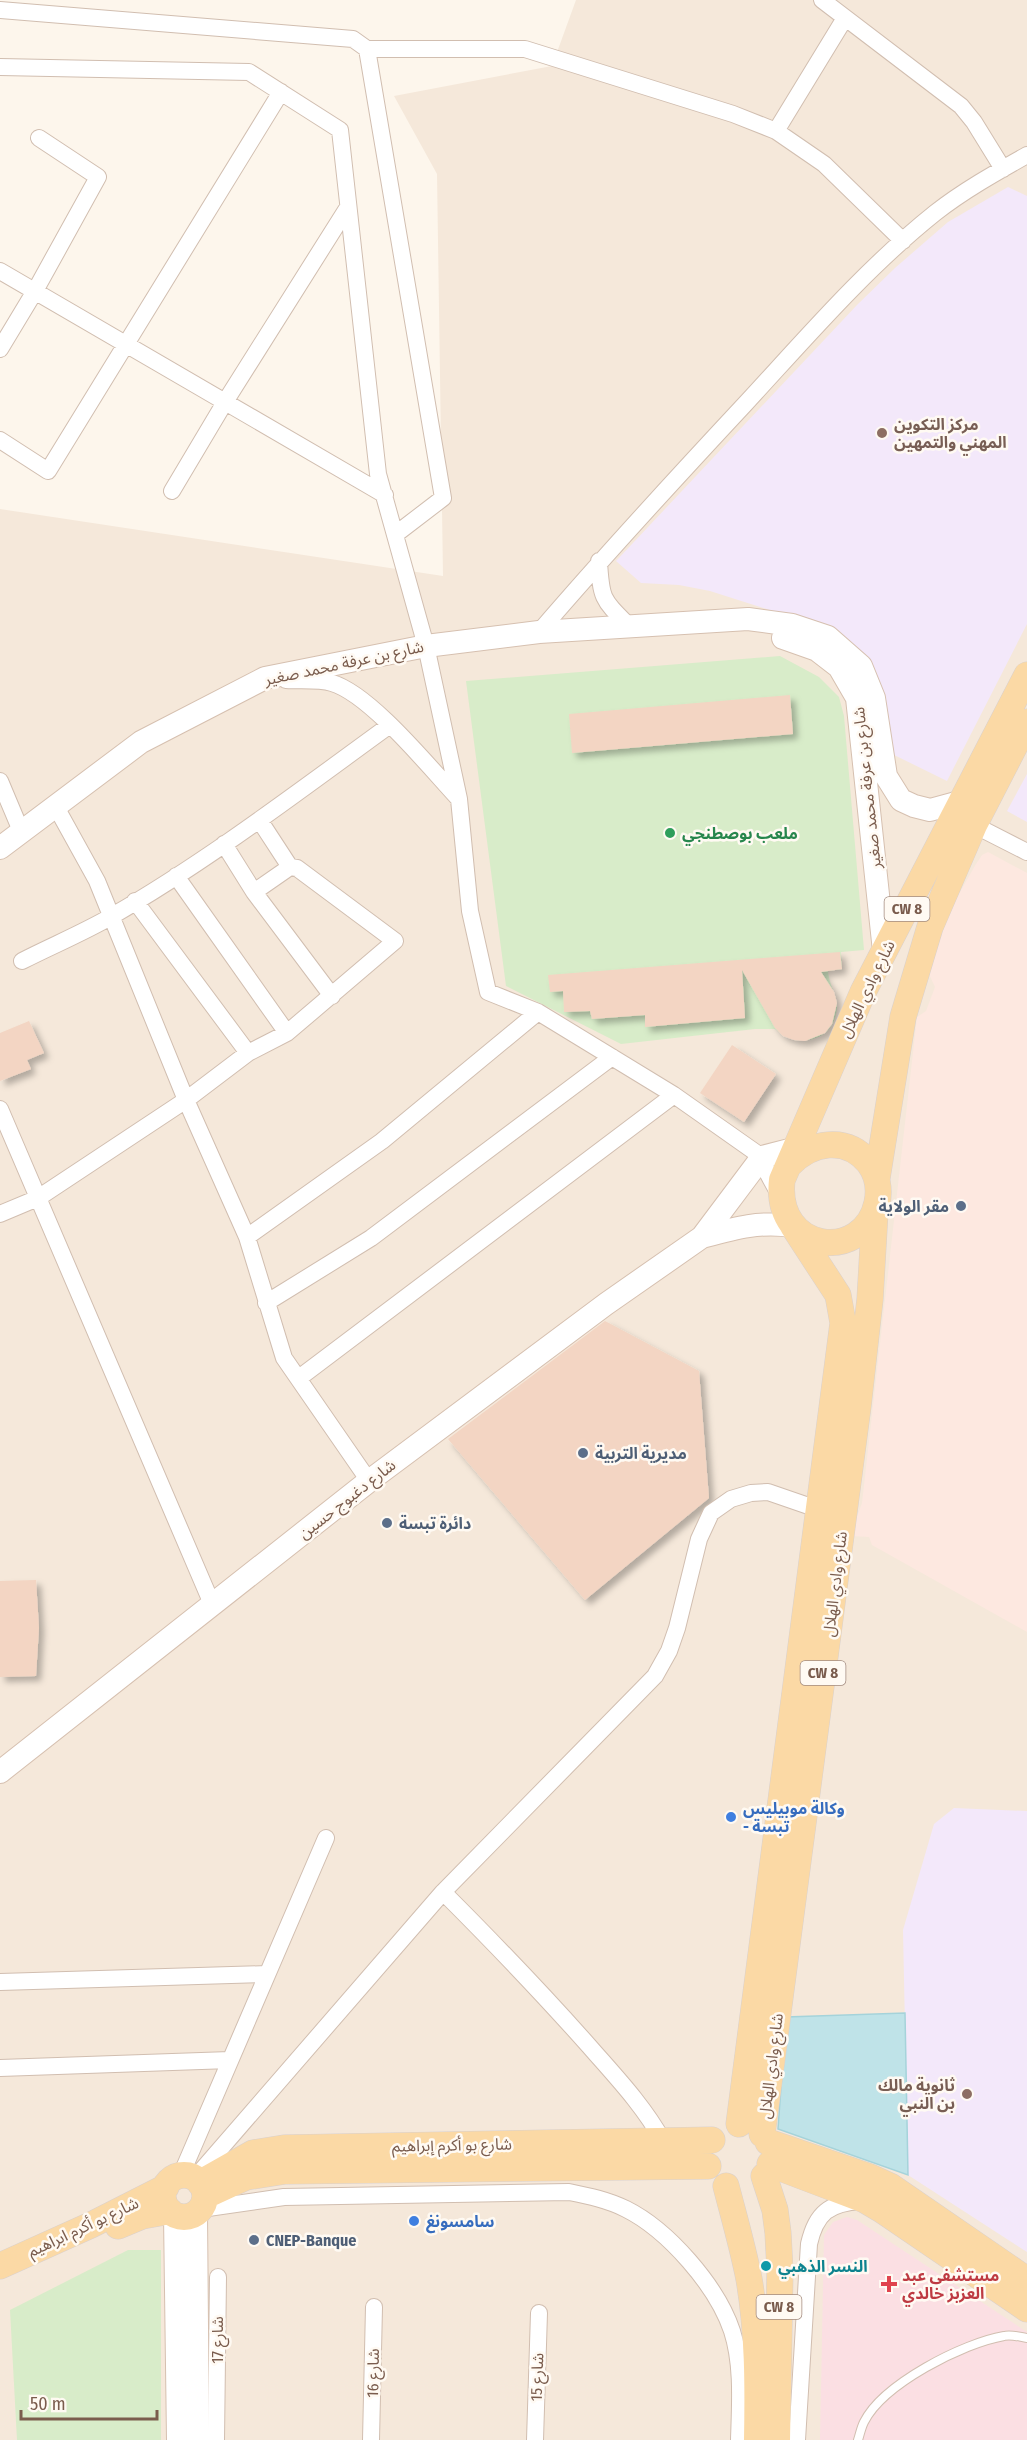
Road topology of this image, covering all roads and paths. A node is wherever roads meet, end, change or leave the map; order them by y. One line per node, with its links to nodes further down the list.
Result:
1 (822, 0): 3 (street)
2 (0, 10): 4 (street)
3 (845, 18): 7 (street); 10 (street)
4 (367, 49): 7 (street); 21 (street)
5 (0, 67): 6 (street)
6 (281, 92): 11 (street); 15 (street)
7 (776, 131): 12 (street)
8 (39, 138): 14 (street)
9 (1027, 155): 10 (street)
10 (1002, 169): 12 (street)
11 (348, 207): 17 (street); 20 (street)
12 (903, 241): 22 (street)
13 (0, 271): 14 (street)
14 (35, 291): 15 (street); 16 (street)
15 (126, 344): 17 (street); 18 (street)
16 (0, 349)
17 (225, 402): 19 (street); 20 (street)
18 (0, 440)
19 (172, 491)
20 (385, 495): 21 (street)
21 (396, 534): 25 (street)
22 (599, 561): 23 (street); 24 (street)
23 (629, 626): 24 (street, شارع بن عرفة محمد صغير); 32 (street, شارع بن عرفة محمد صغير); 45 (street, شارع بن عرفة محمد صغير)
24 (538, 632): 25 (street, شارع بن عرفة محمد صغير)
25 (426, 646): 27 (street, شارع بن عرفة محمد صغير); 31 (street)
26 (1027, 675): 32 (main road, شارع وادي الهلال / CW 8)
27 (264, 678): 29 (street); 33 (street, شارع بن عرفة محمد صغير)
28 (1027, 722): 35 (main road, شارع وادي الهلال / CW 8)
29 (390, 725): 31 (street); 34 (street)
30 (0, 781): 36 (street)
31 (459, 799): 48 (street)
32 (963, 801): 45 (main road, شارع وادي الهلال / CW 8)
33 (55, 805): 36 (street, شارع بن عرفة محمد صغير); 44 (street)
34 (260, 821): 37 (street); 40 (street)
35 (974, 825): 39 (street); 57 (main road, شارع وادي الهلال / CW 8)
36 (21, 831): 38 (street, شارع بن عرفة محمد صغير)
37 (224, 844): 41 (street); 42 (street)
38 (0, 848)
39 (1027, 852)
40 (290, 867): 42 (street); 47 (street)
41 (176, 876): 43 (street); 49 (street)
42 (254, 892): 47 (street)
43 (135, 900): 44 (street); 50 (street)
44 (112, 916): 46 (street); 53 (street)
45 (884, 951): 55 (main road, شارع وادي الهلال / CW 8)
46 (22, 961)
47 (332, 996): 49 (street)
48 (537, 1012): 51 (street); 63 (street)
49 (287, 1033): 50 (street)
50 (248, 1053): 53 (street)
51 (612, 1057): 52 (street); 65 (street)
52 (674, 1095): 56 (street); 66 (street)
53 (186, 1100): 59 (street); 63 (street)
54 (0, 1110): 59 (street)
55 (800, 1153): 56 (street); 57 (main road); 58 (main road)
56 (762, 1157): 58 (street); 64 (street)
57 (877, 1178): 60 (main road)
58 (780, 1197): 62 (main road)
59 (38, 1198): 61 (street); 70 (street)
60 (875, 1212): 62 (main road); 69 (main road, شارع وادي الهلال / CW 8)
61 (0, 1214)
62 (793, 1227): 64 (street); 68 (main road, شارع وادي الهلال / CW 8)
63 (247, 1237): 65 (street)
64 (702, 1237): 67 (street, شارع دغبوج حسين)
65 (266, 1303): 66 (street)
66 (298, 1378): 67 (street)
67 (369, 1481): 70 (street, شارع دغبوج حسين)
68 (819, 1509): 69 (street); 73 (street); 78 (main road, شارع وادي الهلال / CW 8)
69 (843, 1518): 81 (main road, شارع وادي الهلال / CW 8)
70 (212, 1604): 71 (street, شارع دغبوج حسين)
71 (0, 1772)
72 (326, 1838): 74 (street)
73 (443, 1892): 80 (street); 84 (street)
74 (267, 1974): 75 (street); 76 (street)
75 (0, 1982)
76 (230, 2060): 77 (street); 84 (street)
77 (0, 2068)
78 (739, 2124): 79 (main road); 81 (main road)
79 (712, 2140): 80 (main road, شارع بو أكرم إبراهيم); 82 (main road)
80 (663, 2141): 84 (main road, شارع بو أكرم إبراهيم)
81 (766, 2154): 83 (main road); 85 (main road); 89 (main road); 102 (main road, شارع وادي الهلال / CW 8)
82 (708, 2166): 83 (main road); 84 (main road, شارع بو أكرم إبراهيم)
83 (726, 2186): 95 (main road, CW 8)
84 (188, 2196): 86 (main road, شارع بو أكرم ابراهيم); 88 (main road, شارع بو أكرم ابراهيم); 94 (street); 97 (street); 98 (street)
85 (865, 2200): 91 (main road); 103 (street)
86 (0, 2266)
87 (218, 2277): 99 (street, شارع 17)
88 (0, 2278)
89 (1027, 2280)
90 (374, 2307): 100 (street, شارع 16)
91 (1027, 2309)
92 (539, 2313): 101 (street, شارع 15)
93 (1027, 2337): 104 (lane)
94 (738, 2357): 95 (street); 96 (street)
95 (757, 2393): 96 (main road, CW 8)
96 (745, 2438)
97 (178, 2440)
98 (198, 2440)
99 (216, 2440)
100 (371, 2440)
101 (535, 2440)
102 (777, 2440)
103 (797, 2440)
104 (858, 2440)

